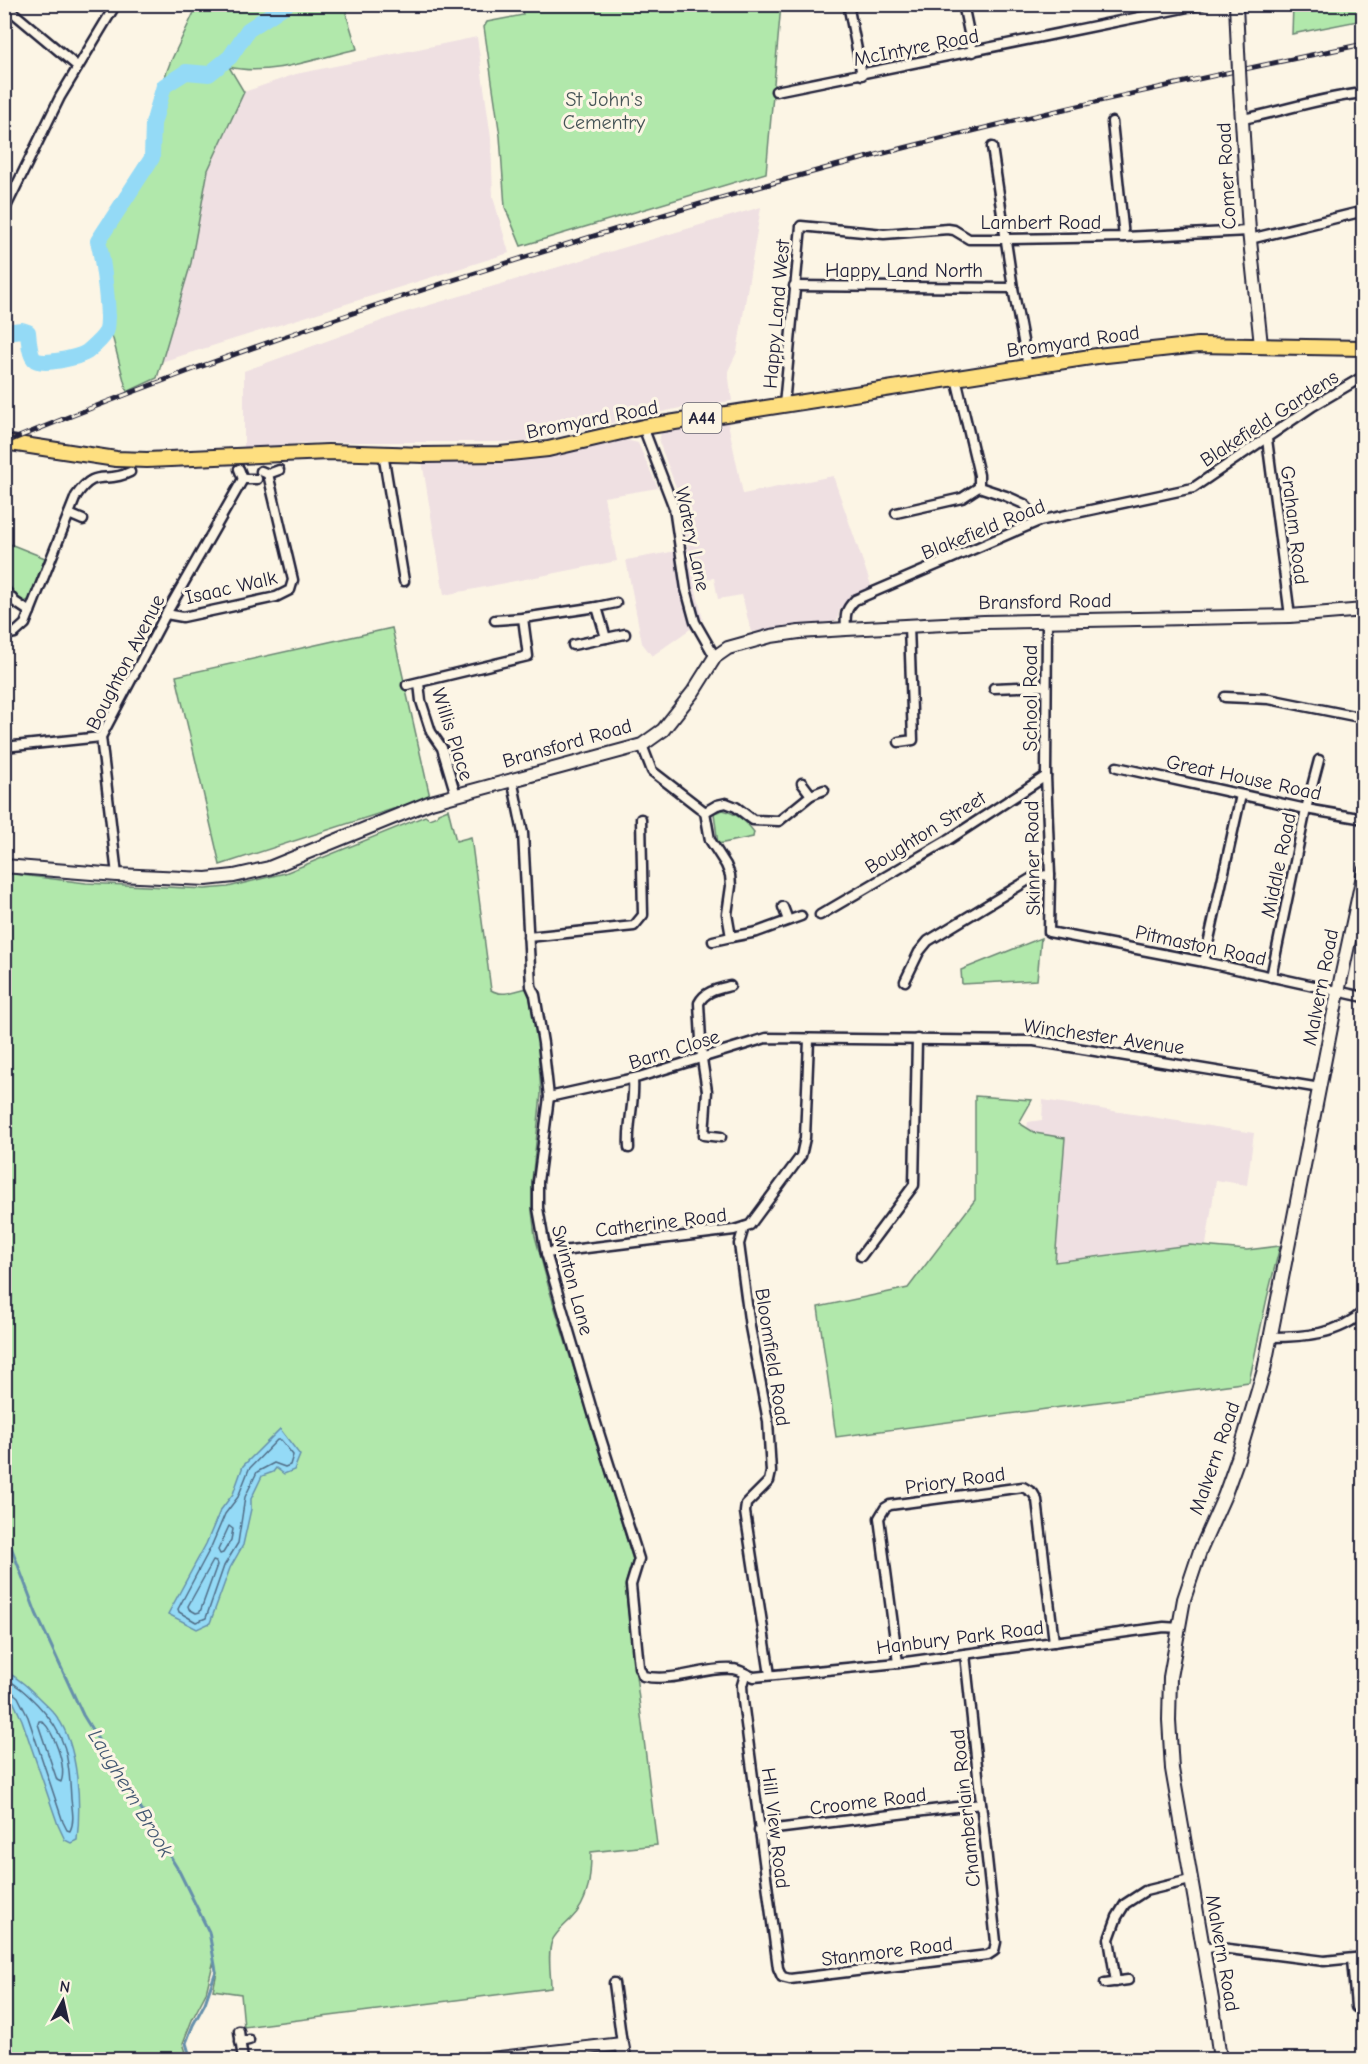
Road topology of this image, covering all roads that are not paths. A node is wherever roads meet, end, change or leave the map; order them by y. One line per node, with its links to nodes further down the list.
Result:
1 (116, 4): 8 (street)
2 (848, 4): 9 (street)
3 (963, 4): 7 (street)
4 (1203, 4): 7 (street, McIntyre Road)
5 (1236, 4): 12 (main road, Comer Road, bridge)
6 (4, 5): 8 (street)
7 (974, 52): 9 (street, McIntyre Road)
8 (77, 66): 15 (street)
9 (862, 75): 10 (street, McIntyre Road)
10 (776, 91)
11 (1364, 93): 12 (street)
12 (1243, 118): 18 (main road, Comer Road)
13 (1112, 122): 19 (street)
14 (992, 147): 20 (street)
15 (4, 211)
16 (1364, 211): 18 (street, Lambert Road)
17 (801, 226): 20 (street, Lambert Road); 21 (street, Happy Land West)
18 (1249, 235): 19 (street, Lambert Road); 23 (main road, Comer Road)
19 (1124, 237): 20 (street, Lambert Road)
20 (1006, 239): 22 (street)
21 (794, 286): 22 (street, Happy Land North); 28 (street, Happy Land West)
22 (1013, 288): 25 (street)
23 (1261, 345): 24 (main road, Bromyard Road / A44); 25 (main road, Bromyard Road / A44)
24 (1364, 348)
25 (1028, 367): 27 (main road, Bromyard Road / A44)
26 (1364, 376): 30 (street, Blakefield Gardens)
27 (956, 378): 28 (main road, Bromyard Road / A44); 38 (street)
28 (784, 405): 29 (main road, Bromyard Road / A44)
29 (643, 427): 32 (main road, Bromyard Road / A44); 61 (street, Watery Lane)
30 (1267, 439): 39 (street, Blakefield Gardens); 51 (street, Graham Road)
31 (4, 442): 33 (main road, Bromyard Road / A44)
32 (383, 453): 33 (main road, Bromyard Road / A44); 44 (street)
33 (133, 466): 41 (street)
34 (239, 469): 37 (street)
35 (279, 470): 36 (street)
36 (262, 475): 37 (street); 50 (street, Isaac Walk)
37 (243, 479): 50 (street, Boughton Avenue)
38 (979, 486): 40 (street); 43 (street)
39 (1193, 488): 43 (street, Blakefield Road)
40 (896, 513)
41 (69, 514): 42 (street); 49 (street)
42 (83, 520)
43 (1039, 521): 56 (street, Blakefield Road)
44 (404, 581)
45 (4, 589): 49 (street)
46 (616, 603): 47 (street)
47 (597, 607): 52 (street); 59 (street)
48 (1364, 610): 51 (main road, Bransford Road)
49 (30, 612): 58 (street)
50 (166, 614): 68 (street, Boughton Avenue)
51 (1290, 616): 54 (main road, Bransford Road)
52 (523, 618): 53 (street); 62 (street, Willis Place)
53 (495, 620)
54 (1047, 620): 55 (main road, Bransford Road); 64 (street, School Road)
55 (909, 626): 56 (main road, Bransford Road); 69 (street)
56 (846, 628): 61 (main road, Bransford Road)
57 (625, 634): 59 (street)
58 (4, 636)
59 (606, 638): 60 (street)
60 (573, 645)
61 (715, 657): 70 (main road, Bransford Road)
62 (419, 683): 63 (street, Willis Place); 78 (street, Willis Place)
63 (406, 685)
64 (1046, 686): 65 (street); 74 (street, School Road)
65 (994, 688)
66 (1225, 697): 67 (street)
67 (1364, 718)
68 (101, 737): 71 (street); 87 (street, Boughton Avenue)
69 (899, 742)
70 (642, 745): 75 (main road, Bransford Road); 82 (street)
71 (4, 747)
72 (1319, 760): 81 (street, Middle Road)
73 (1117, 767): 80 (street, Great House Road)
74 (1046, 776): 88 (street, Skinner Road); 90 (street, Boughton Street)
75 (512, 779): 78 (main road, Bransford Road); 94 (street, Swinton Lane)
76 (802, 783): 79 (street)
77 (824, 790): 79 (street)
78 (456, 795): 87 (main road, Bransford Road)
79 (811, 795): 82 (street)
80 (1240, 795): 81 (street, Great House Road); 97 (street)
81 (1306, 808): 84 (street, Great House Road); 98 (street, Middle Road)
82 (705, 812): 95 (street)
83 (641, 819): 94 (street)
84 (1364, 819)
85 (4, 866): 87 (main road, Bransford Road)
86 (1364, 871): 101 (main road, Malvern Road)
87 (117, 875)
88 (1050, 875): 93 (street, Skinner Road); 99 (street)
89 (783, 907): 92 (street)
90 (820, 915)
91 (801, 916): 92 (street)
92 (788, 920): 95 (street)
93 (1056, 933): 97 (street, Pitmaston Road)
94 (528, 937): 108 (street, Swinton Lane)
95 (730, 937): 96 (street)
96 (712, 941)
97 (1204, 962): 98 (street, Pitmaston Road)
98 (1271, 977): 101 (street, Pitmaston Road)
99 (905, 981)
100 (730, 986): 105 (street)
101 (1338, 992): 102 (street, Pitmaston Road); 107 (main road, Malvern Road)
102 (1364, 997)
103 (917, 1039): 104 (street, Winchester Avenue); 107 (street, Winchester Avenue); 113 (street)
104 (809, 1040): 105 (street, Barn Close); 111 (street)
105 (702, 1059): 106 (street, Barn Close); 109 (street)
106 (633, 1079): 108 (street, Barn Close); 110 (street)
107 (1320, 1088): 115 (main road, Malvern Road)
108 (549, 1098): 112 (street, Swinton Lane)
109 (721, 1137)
110 (629, 1148)
111 (744, 1227): 112 (street, Catherine Road); 121 (street, Bloomfield Road)
112 (546, 1253): 120 (street, Swinton Lane)
113 (861, 1256)
114 (1364, 1311): 115 (street)
115 (1270, 1337): 116 (main road, Malvern Road)
116 (1179, 1628): 117 (street, Hanbury Park Road); 124 (main road, Malvern Road)
117 (1054, 1642): 118 (street, Hanbury Park Road); 119 (street, Priory Road)
118 (965, 1654): 119 (street, Hanbury Park Road); 122 (street, Chamberlain Road)
119 (898, 1662): 121 (street, Hanbury Park Road)
120 (745, 1675): 121 (street, Hanbury Park Road); 123 (street, Hill View Road)
121 (770, 1675)
122 (981, 1804): 123 (street, Croome Road); 126 (street, Chamberlain Road)
123 (759, 1831): 129 (street, Hill View Road)
124 (1190, 1880): 125 (main road, Malvern Road); 131 (street)
125 (1202, 1950): 128 (street); 141 (main road, Malvern Road)
126 (988, 1955): 129 (street, Stanmore Road)
127 (1364, 1957): 128 (street)
128 (1352, 1959): 134 (street)
129 (790, 1979)
130 (1128, 1980): 131 (street)
131 (1116, 1982): 133 (street)
132 (614, 1983): 136 (street)
133 (1106, 1983)
134 (1356, 2007)
135 (239, 2031): 138 (street)
136 (622, 2044): 137 (main road); 140 (main road)
137 (523, 2057): 139 (main road)
138 (243, 2060)
139 (482, 2060)
140 (625, 2060)
141 (1220, 2060)

